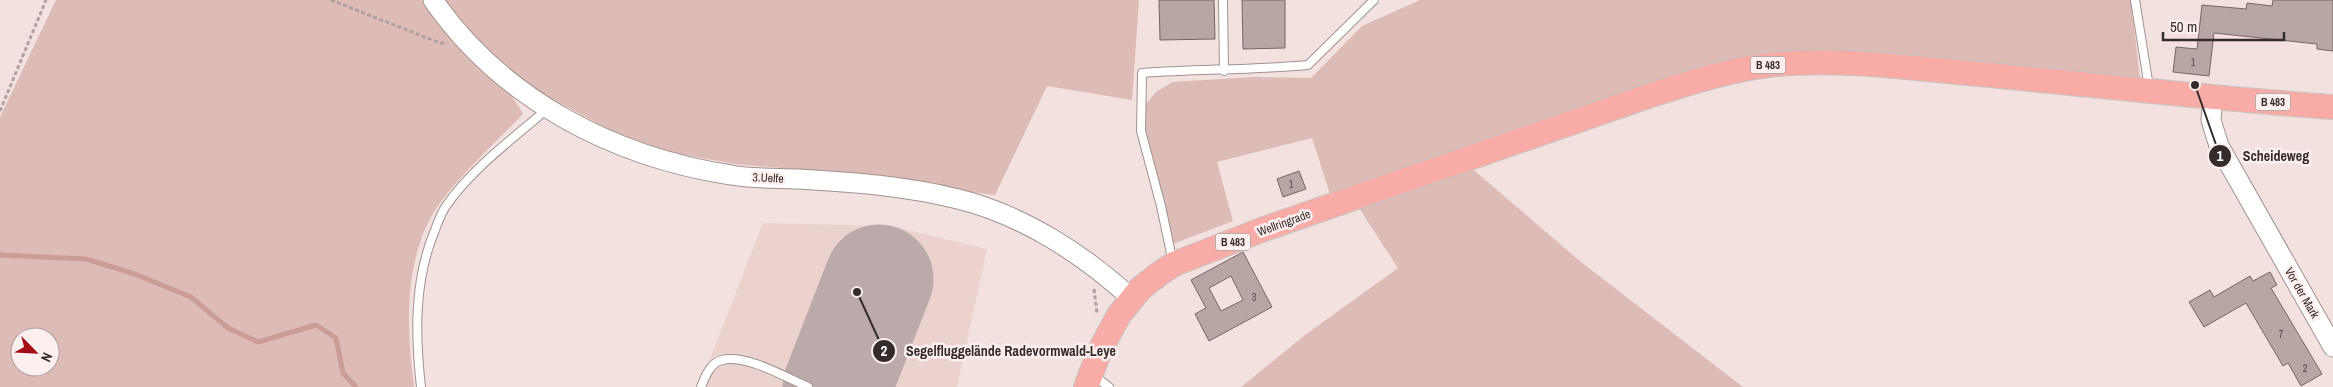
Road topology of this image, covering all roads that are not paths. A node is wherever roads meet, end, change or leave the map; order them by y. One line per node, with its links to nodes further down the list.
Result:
1 (433, 0): 9 (street, 3.Uelfe)
2 (1223, 0): 5 (lane)
3 (1374, 0): 5 (lane)
4 (2136, 0): 6 (lane)
5 (1224, 71): 10 (lane)
6 (2149, 92): 7 (main road, B 483); 10 (main road, Wellringrade / B 483)
7 (2213, 97): 8 (main road, B 483); 12 (street, Vor der Mark)
8 (2333, 107)
9 (547, 109): 11 (street, 3.Uelfe); 14 (lane)
10 (1174, 264): 11 (main road, Wellringrade / B 483)
11 (1132, 298): 13 (main road, Wellringrade / B 483)
12 (2333, 347)
13 (1095, 383)
14 (421, 387)
15 (701, 387): 16 (lane)
16 (808, 387)

